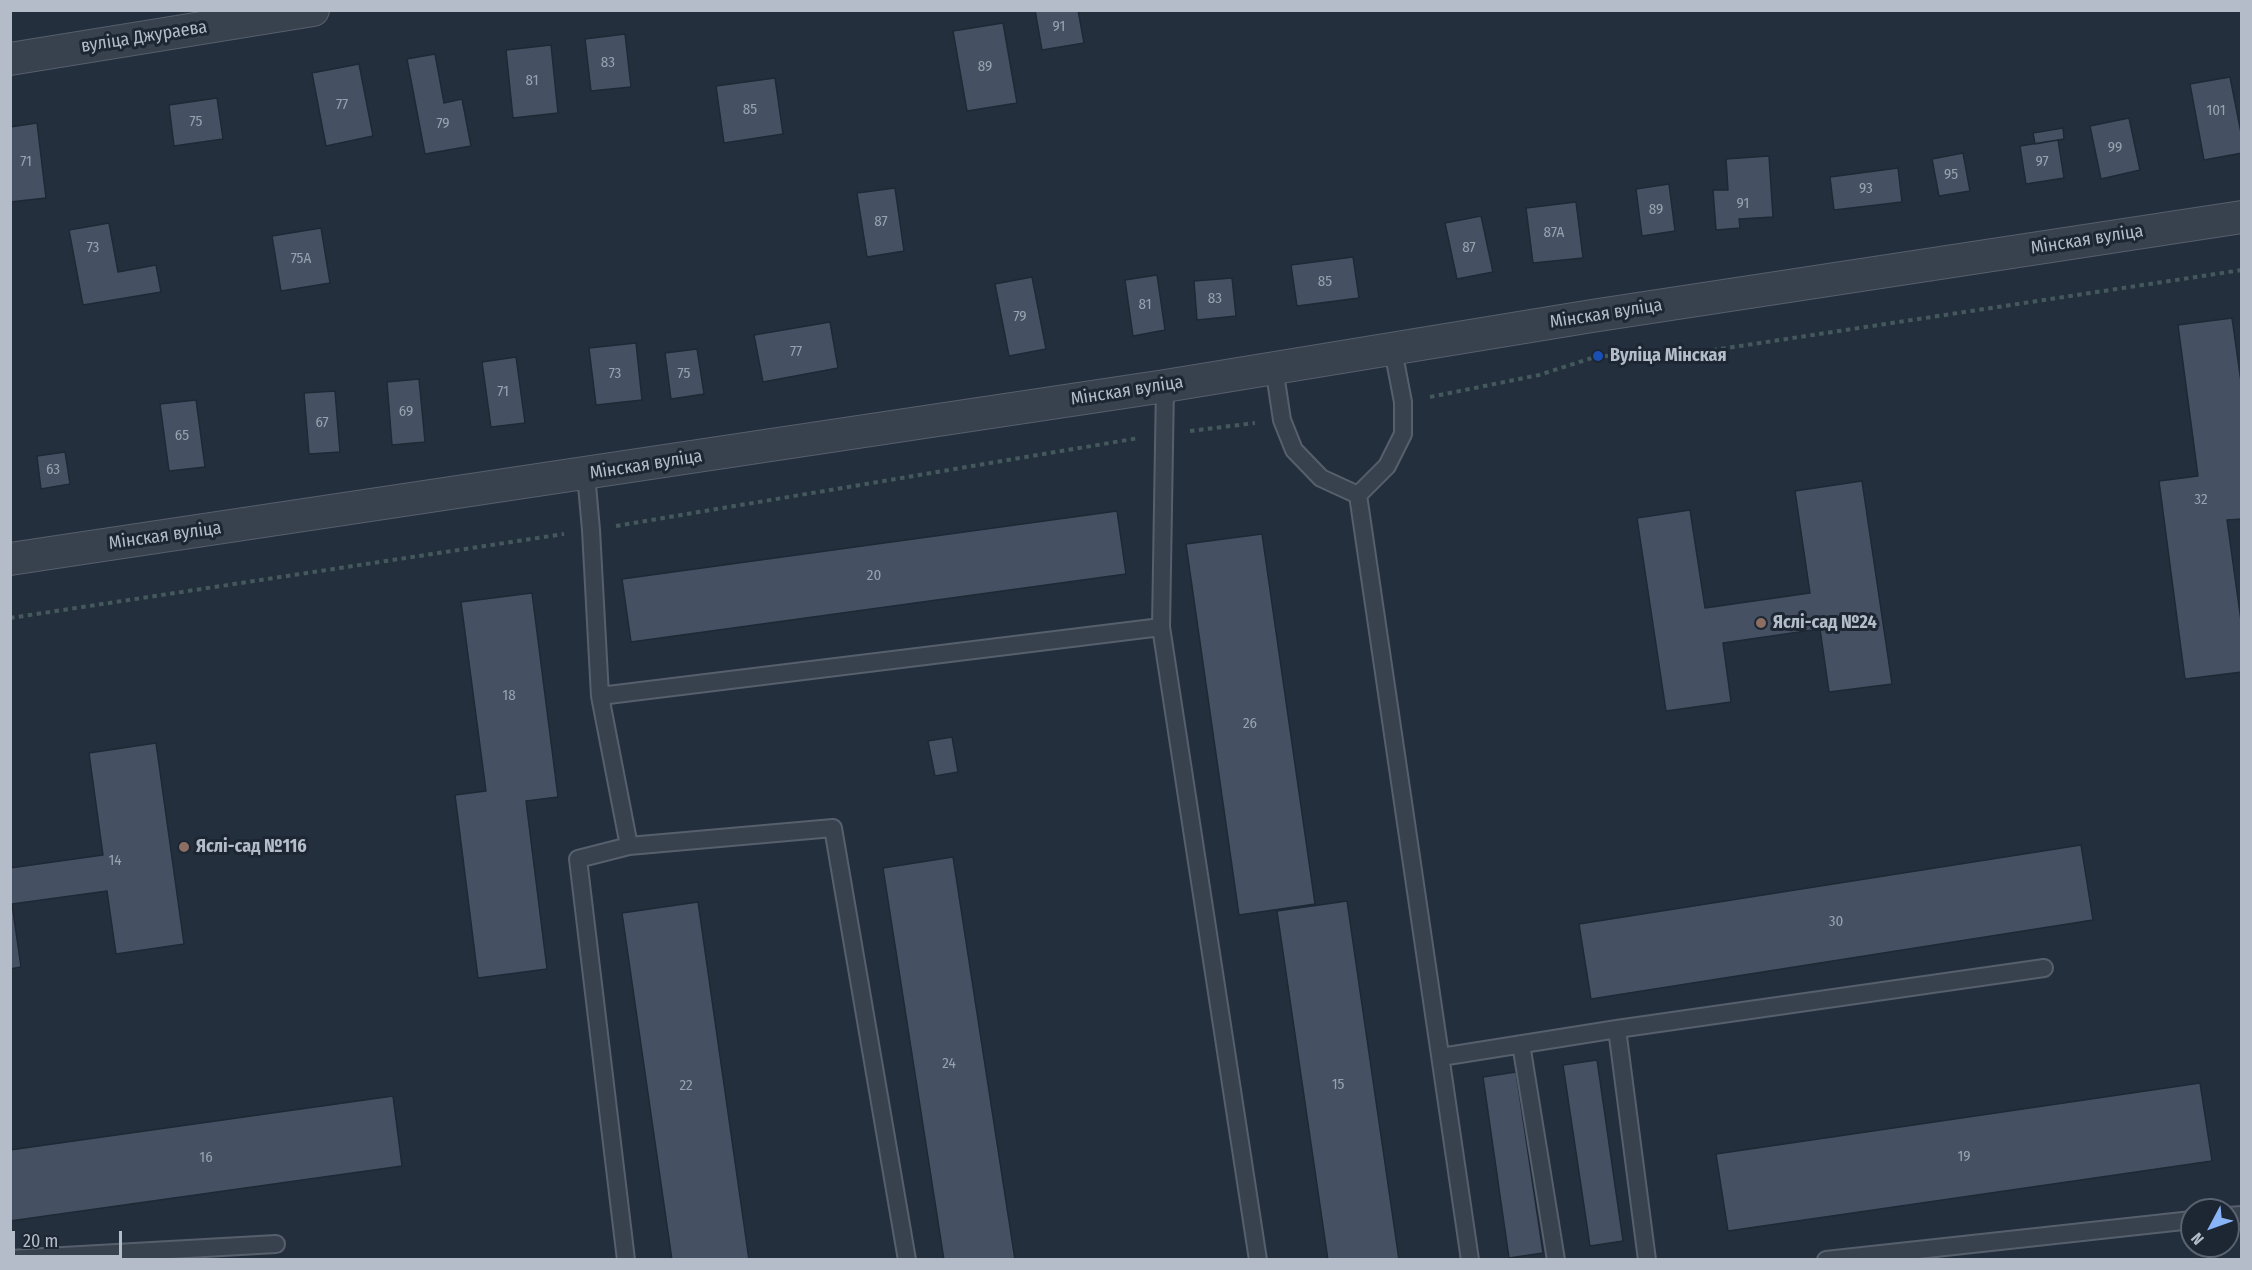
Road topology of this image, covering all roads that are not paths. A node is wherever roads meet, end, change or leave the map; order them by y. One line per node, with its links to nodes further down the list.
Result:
1 (313, 10): 2 (street, вуліца Джураева)
2 (10, 59)
3 (2241, 217): 4 (street, Мінская вуліца)
4 (1393, 350): 5 (street, Мінская вуліца); 8 (lane)
5 (1274, 367): 6 (street, Мінская вуліца); 8 (lane)
6 (1165, 386): 7 (street, Мінская вуліца); 10 (lane)
7 (586, 474): 9 (street, Мінская вуліца); 11 (lane)
8 (1358, 495): 16 (lane)
9 (10, 559)
10 (1161, 627): 11 (lane); 22 (lane)
11 (600, 696): 12 (lane)
12 (629, 846): 20 (lane); 21 (lane)
13 (2044, 968): 14 (lane)
14 (1617, 1029): 15 (lane); 25 (lane)
15 (1521, 1044): 16 (lane); 24 (lane)
16 (1441, 1057): 23 (lane)
17 (2180, 1221): 26 (lane)
18 (276, 1244): 19 (lane)
19 (10, 1259)
20 (626, 1260)
21 (907, 1260)
22 (1258, 1260)
23 (1470, 1260)
24 (1556, 1260)
25 (1647, 1260)
26 (1826, 1260)

